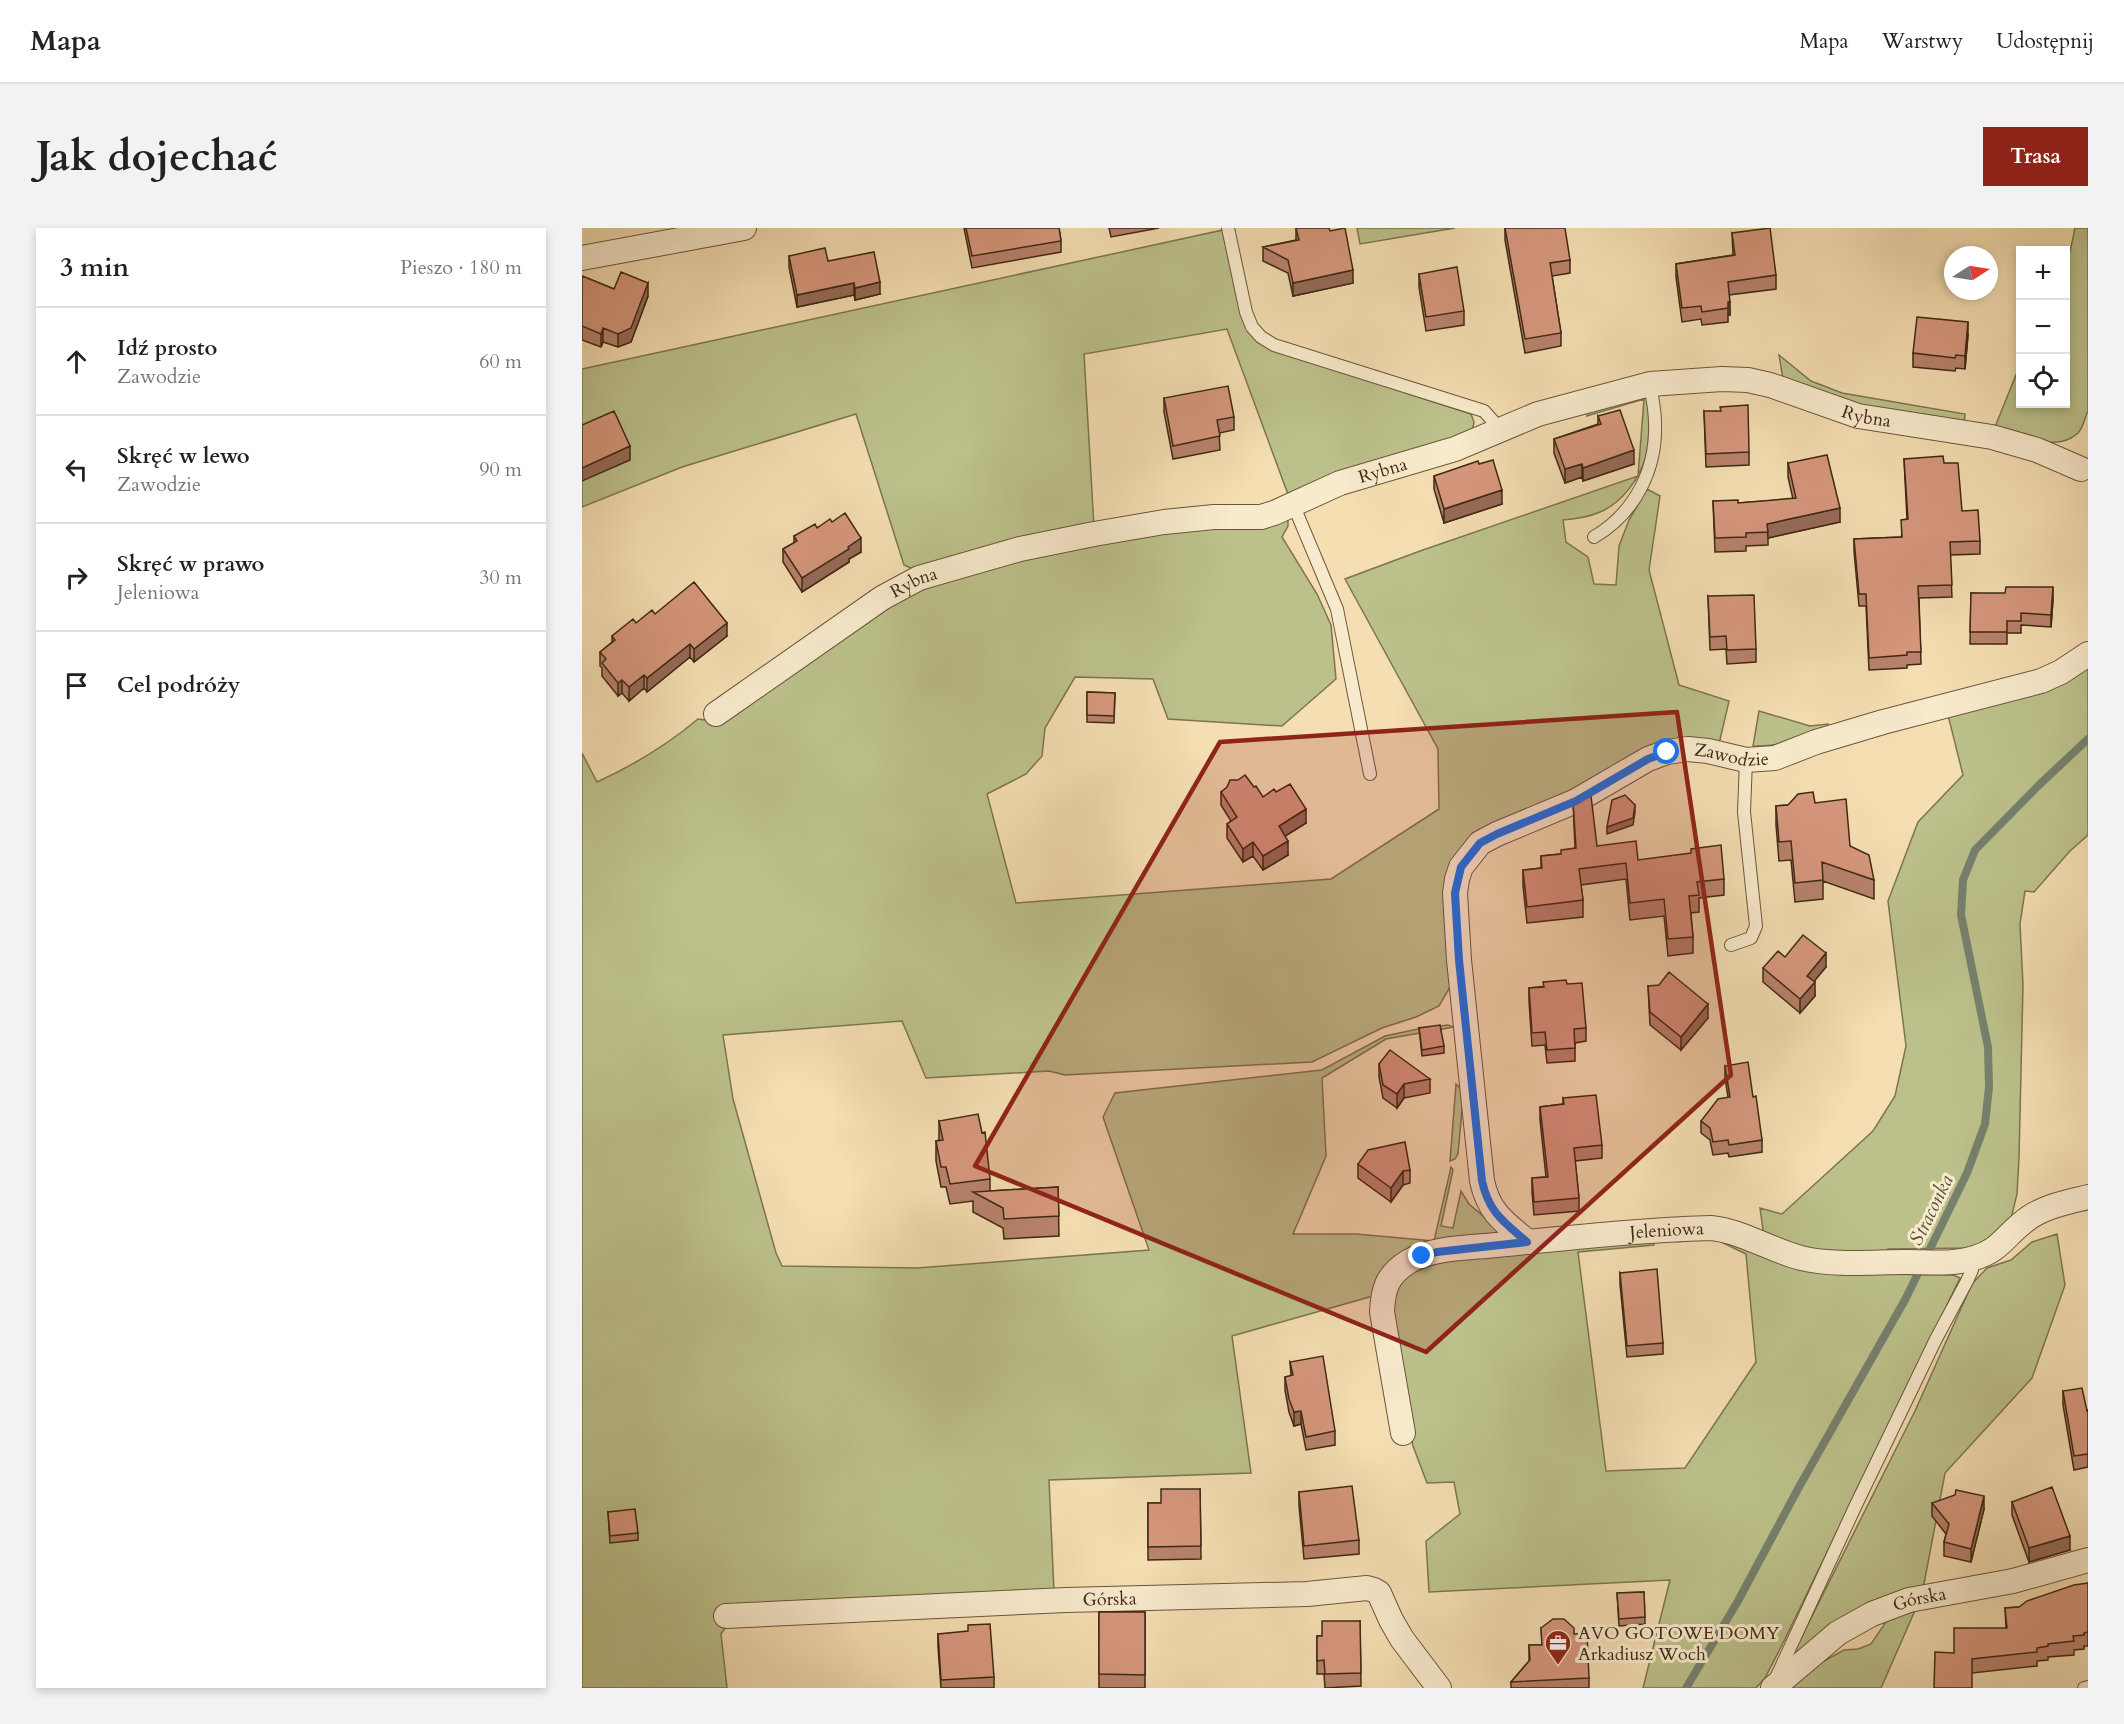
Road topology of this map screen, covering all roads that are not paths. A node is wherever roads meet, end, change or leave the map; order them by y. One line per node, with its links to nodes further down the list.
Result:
1 (744, 228): 3 (street)
2 (1228, 228): 5 (lane)
3 (582, 258)
4 (1650, 384): 5 (street, Rybna); 6 (street, Rybna); 8 (lane)
5 (1500, 429): 7 (street, Rybna)
6 (2086, 466)
7 (1293, 504): 10 (street, Rybna); 12 (lane)
8 (1594, 537)
9 (2088, 654): 11 (street, Zawodzie)
10 (716, 714)
11 (1746, 760): 13 (lane); 15 (street, Zawodzie)
12 (1370, 774)
13 (1731, 945)
14 (2088, 1197): 16 (street, Jeleniowa)
15 (1527, 1242): 16 (street, Jeleniowa); 17 (street, Jeleniowa)
16 (1967, 1260): 21 (lane)
17 (1403, 1433)
18 (2088, 1560): 21 (street, Górska)
19 (726, 1616): 20 (street, Górska)
20 (1439, 1688)
21 (1772, 1688)

